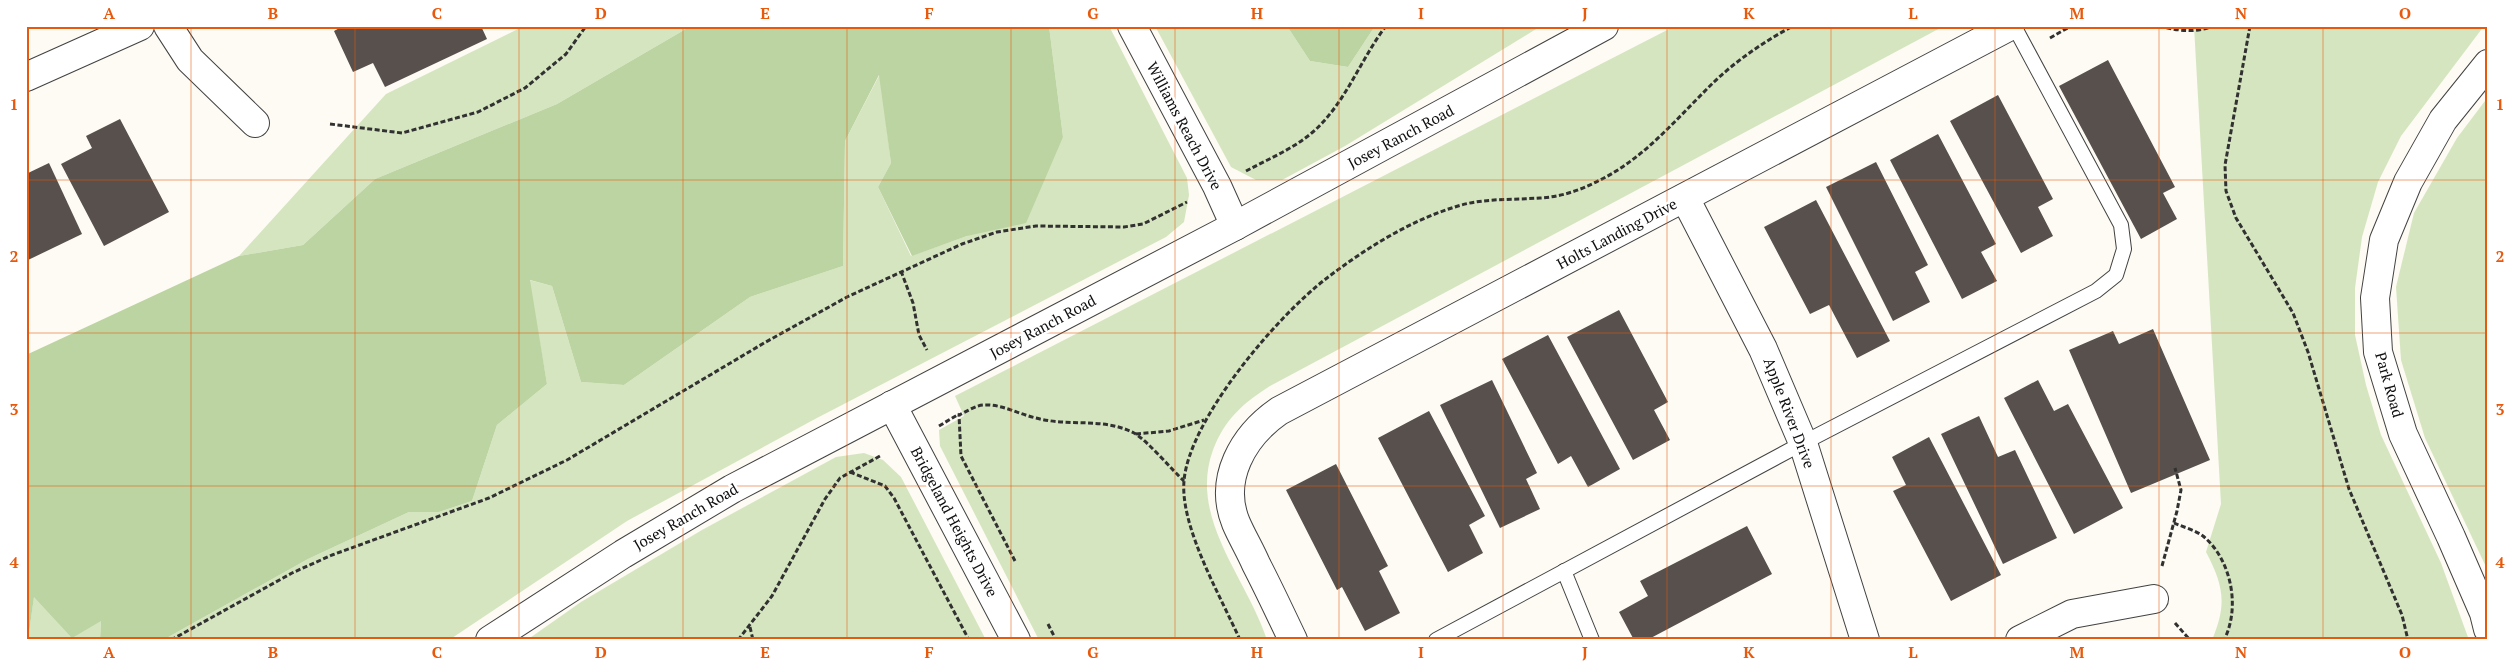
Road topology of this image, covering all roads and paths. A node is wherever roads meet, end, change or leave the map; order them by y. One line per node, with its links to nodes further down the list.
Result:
1 (140, 26): 14 (street)
2 (168, 26): 15 (street)
3 (586, 26): 16 (path)
4 (1132, 26): 17 (street, Williams Reach Drive)
5 (1386, 26): 17 (path)
6 (1604, 26): 19 (street, Josey Ranch Road)
7 (1793, 26): 23 (path)
8 (2010, 26): 18 (street, Holts Landing Drive)
9 (2014, 26): 26 (lane)
10 (2159, 26): 11 (path)
11 (2214, 26)
12 (2250, 26): 51 (path)
13 (2488, 64): 36 (street, Park Road)
14 (26, 77)
15 (255, 123)
16 (330, 124)
17 (1217, 186): 19 (street, Williams Reach Drive); 20 (path)
18 (1685, 198): 26 (street, Apple River Drive); 46 (street, Holts Landing Drive)
19 (1235, 226): 21 (street, Josey Ranch Road)
20 (901, 271): 21 (path); 38 (path)
21 (942, 380): 22 (street, Josey Ranch Road)
22 (892, 405): 25 (street, Bridgeland Heights Drive); 39 (street, Josey Ranch Road)
23 (1204, 420): 24 (path); 29 (path)
24 (1135, 434): 29 (path); 31 (path)
25 (910, 440): 28 (path); 43 (street, Bridgeland Heights Drive)
26 (1803, 443): 32 (lane); 49 (street, Apple River Drive)
27 (2175, 468): 30 (path)
28 (850, 472): 35 (path); 42 (path)
29 (1184, 481): 45 (path)
30 (2174, 523): 33 (path); 37 (path)
31 (1020, 570)
32 (1564, 571): 47 (lane); 48 (lane)
33 (2154, 599): 50 (street)
34 (1047, 622): 44 (path)
35 (750, 627): 40 (path); 41 (path)
36 (2488, 629)
37 (2224, 639)
38 (171, 640)
39 (490, 640)
40 (738, 640)
41 (753, 640)
42 (969, 640)
43 (1016, 640)
44 (1056, 640)
45 (1240, 640)
46 (1293, 640)
47 (1436, 640)
48 (1592, 640)
49 (1865, 640)
50 (2020, 640)
51 (2408, 640)

